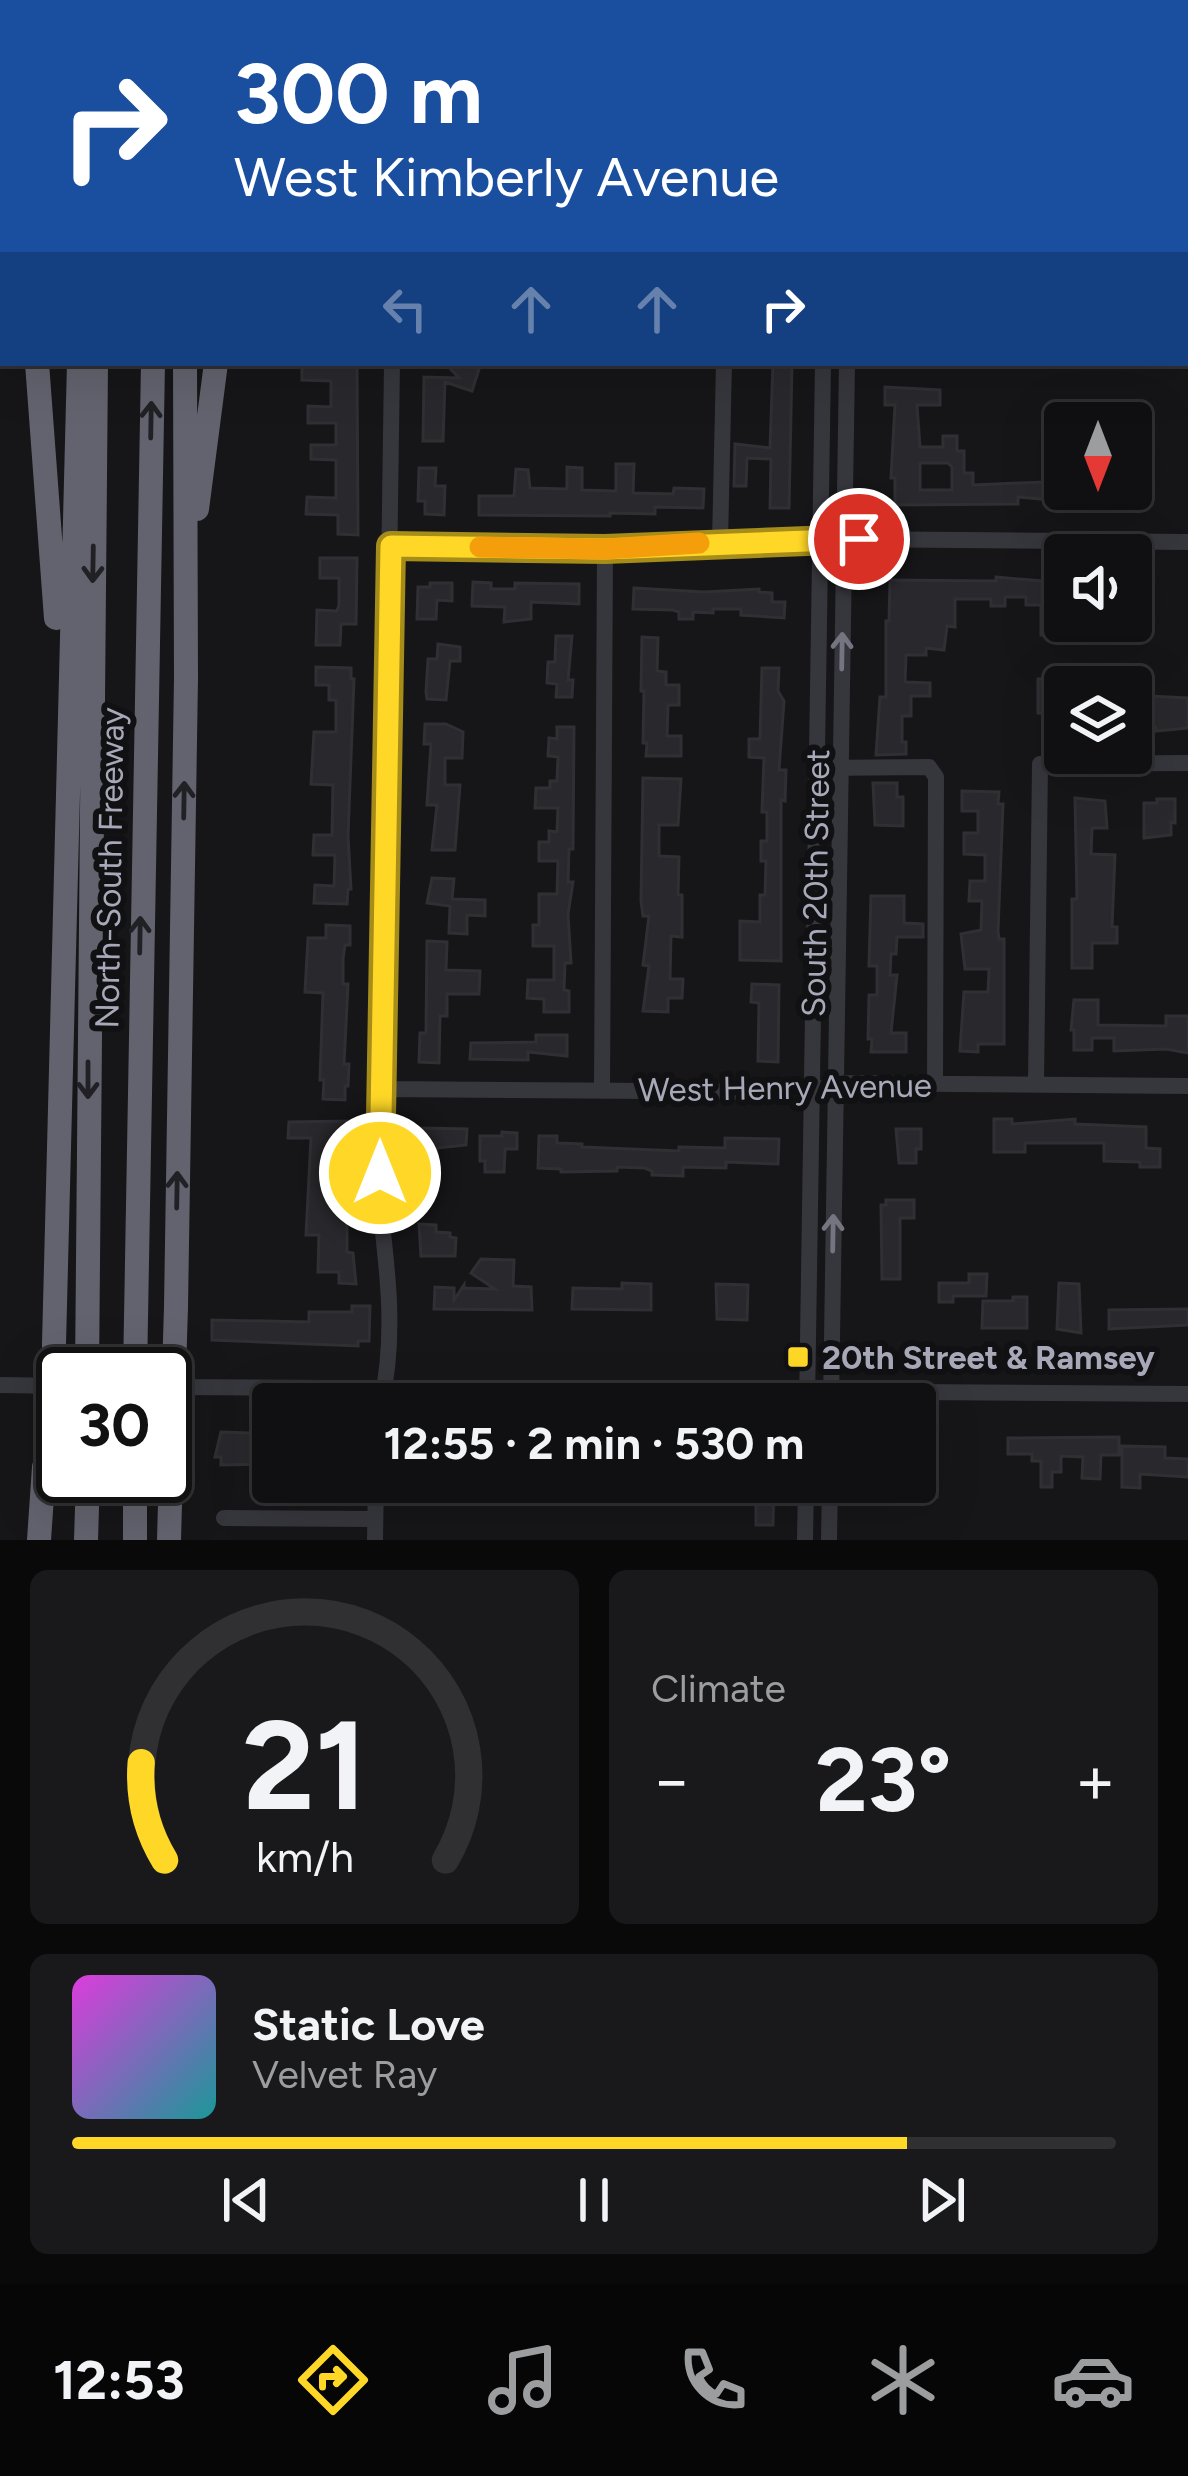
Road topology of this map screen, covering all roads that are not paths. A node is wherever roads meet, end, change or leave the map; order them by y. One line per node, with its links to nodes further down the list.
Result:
1 (37, 366): 18 (highway)
2 (79, 366): 18 (highway)
3 (96, 366): 32 (highway, North-South Freeway, one-way to 32)
4 (153, 366): 33 (highway, North-South Freeway, one-way to 4)
5 (184, 366): 17 (highway)
6 (216, 366): 17 (highway)
7 (392, 366): 15 (street)
8 (724, 366): 12 (street)
9 (823, 366): 13 (street, South 20th Street)
10 (847, 366): 11 (street, South 20th Street)
11 (844, 539): 13 (street); 14 (street); 21 (street, South 20th Street, one-way to 11)
12 (720, 542): 13 (street); 16 (street)
13 (820, 542): 20 (street, South 20th Street)
14 (1188, 542)
15 (391, 546): 16 (street); 26 (street)
16 (605, 549): 27 (street)
17 (186, 678): 56 (highway, one-way to 17, bridge)
18 (66, 749): 31 (highway, bridge)
19 (1188, 763): 24 (street)
20 (817, 768): 21 (street); 28 (street, South 20th Street)
21 (840, 768): 22 (street, South 20th Street); 23 (street)
22 (836, 1083): 23 (street, West Henry Avenue); 28 (street, West Henry Avenue); 30 (street, South 20th Street, one-way to 22)
23 (935, 1084): 24 (street, West Henry Avenue)
24 (1036, 1084): 25 (street, West Henry Avenue)
25 (1188, 1086)
26 (381, 1089): 27 (street, West Henry Avenue); 34 (street)
27 (602, 1091): 28 (street, West Henry Avenue)
28 (811, 1092): 29 (street, South 20th Street)
29 (809, 1293): 30 (street); 35 (street, South 20th Street)
30 (832, 1293): 36 (street, South 20th Street)
31 (54, 1347)
32 (87, 1347)
33 (135, 1347)
34 (384, 1383)
35 (807, 1383)
36 (831, 1383)
37 (0, 1385): 38 (street)
38 (36, 1386)
39 (192, 1388): 40 (street)
40 (252, 1391)
41 (1188, 1394): 42 (street)
42 (936, 1397)
43 (44, 1503): 52 (highway)
44 (51, 1503): 53 (highway)
45 (87, 1503): 54 (highway)
46 (135, 1503): 55 (highway)
47 (375, 1503): 51 (street)
48 (806, 1503): 58 (street)
49 (830, 1503): 59 (street)
50 (224, 1518): 51 (street)
51 (375, 1520): 57 (street)
52 (39, 1540)
53 (54, 1540)
54 (86, 1540)
55 (135, 1540)
56 (169, 1540)
57 (375, 1540)
58 (805, 1540)
59 (829, 1540)

